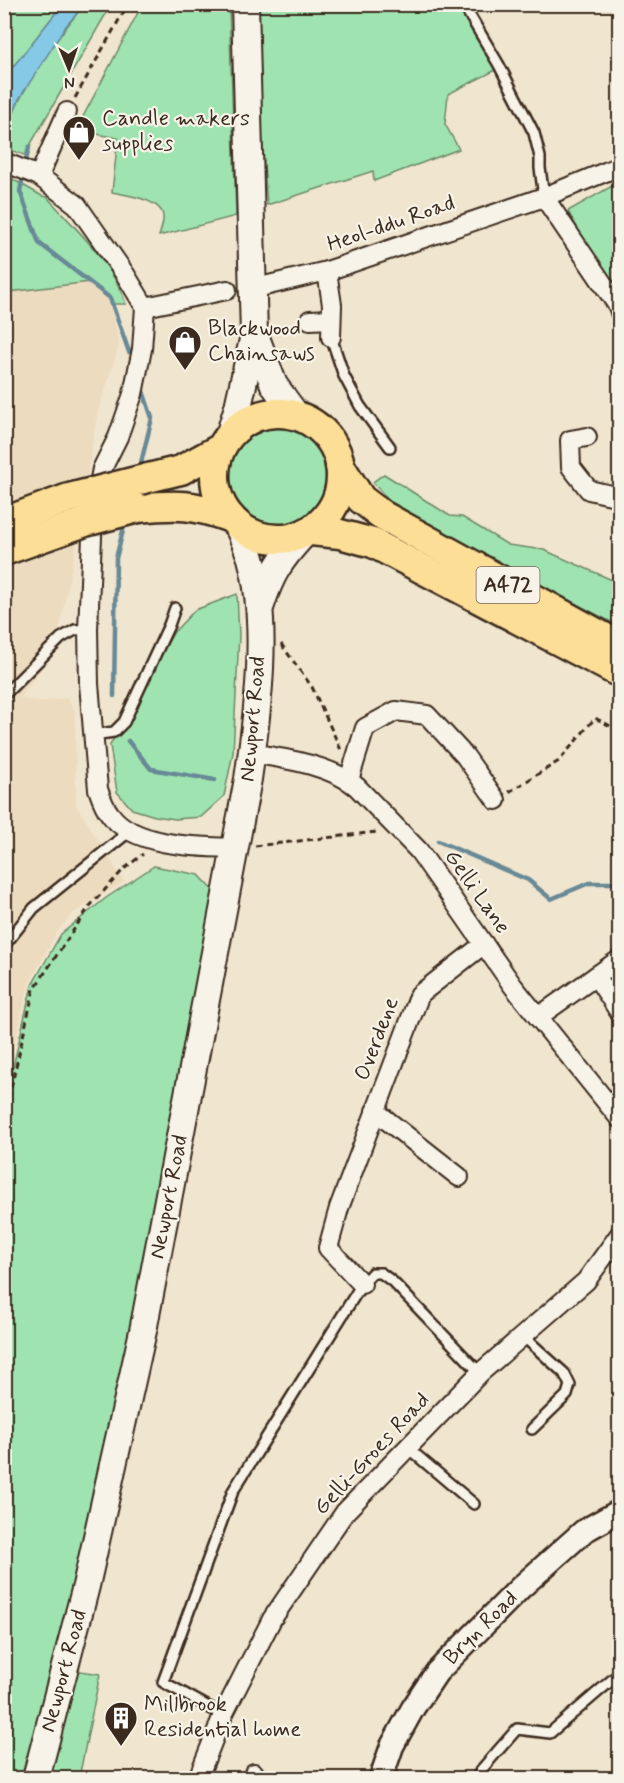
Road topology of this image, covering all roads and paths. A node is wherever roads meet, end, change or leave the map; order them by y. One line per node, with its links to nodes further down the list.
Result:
1 (128, 4): 4 (path)
2 (244, 4): 10 (main road)
3 (463, 4): 8 (lane)
4 (67, 112): 7 (street)
5 (10, 165): 7 (street)
6 (620, 166): 8 (street, Heol-ddu Road)
7 (37, 175): 12 (street)
8 (544, 197): 9 (street, Heol-ddu Road); 13 (street)
9 (327, 271): 10 (street, Heol-ddu Road); 15 (street)
10 (252, 289): 16 (main road)
11 (227, 290): 12 (street)
12 (145, 307): 29 (street)
13 (620, 312)
14 (310, 320): 15 (street)
15 (331, 328): 20 (lane)
16 (255, 335): 17 (main road); 19 (main road)
17 (296, 415): 19 (main road); 21 (main road)
18 (587, 437): 22 (street)
19 (225, 442): 23 (main road); 24 (main road, bridge)
20 (390, 447)
21 (340, 466): 25 (main road); 31 (main road, A472)
22 (620, 496)
23 (234, 521): 25 (main road); 26 (main road, bridge); 28 (main road, Newport Road)
24 (4, 522)
25 (307, 534): 28 (main road, Newport Road); 32 (main road, A472)
26 (4, 551)
27 (175, 608): 35 (lane)
28 (260, 609): 30 (main road, Newport Road)
29 (88, 629): 33 (lane); 35 (street)
30 (260, 638): 36 (main road, Newport Road); 37 (path)
31 (620, 646)
32 (620, 673)
33 (4, 695)
34 (620, 731): 38 (path)
35 (93, 735): 40 (street)
36 (252, 753): 37 (street, Gelli Lane); 42 (main road, Newport Road)
37 (351, 775): 38 (street); 39 (street, Gelli Lane)
38 (496, 800)
39 (398, 830): 42 (path); 43 (street, Gelli Lane)
40 (130, 831): 41 (street); 44 (lane)
41 (159, 841): 42 (street); 50 (path)
42 (236, 848): 63 (main road, Newport Road)
43 (484, 944): 48 (street, Gelli Lane); 49 (street, Overdene)
44 (4, 946)
45 (620, 958): 46 (street)
46 (596, 976): 47 (street); 48 (street)
47 (620, 1013)
48 (538, 1017): 51 (street, Gelli Lane)
49 (375, 1111): 52 (street, Overdene); 54 (street, Overdene)
50 (4, 1118)
51 (620, 1119)
52 (459, 1177)
53 (618, 1239): 55 (street, Gelli-Groes Road)
54 (362, 1284): 56 (lane); 62 (lane)
55 (523, 1336): 56 (street, Gelli-Groes Road); 57 (lane)
56 (480, 1373): 58 (street, Gelli-Groes Road)
57 (532, 1429)
58 (408, 1448): 59 (lane); 62 (street, Gelli-Groes Road)
59 (474, 1503)
60 (620, 1510): 65 (street, Bryn Road)
61 (620, 1673): 66 (lane)
62 (223, 1715): 64 (street, Gelli-Groes Road)
63 (36, 1779)
64 (198, 1779)
65 (381, 1779)
66 (477, 1779)

